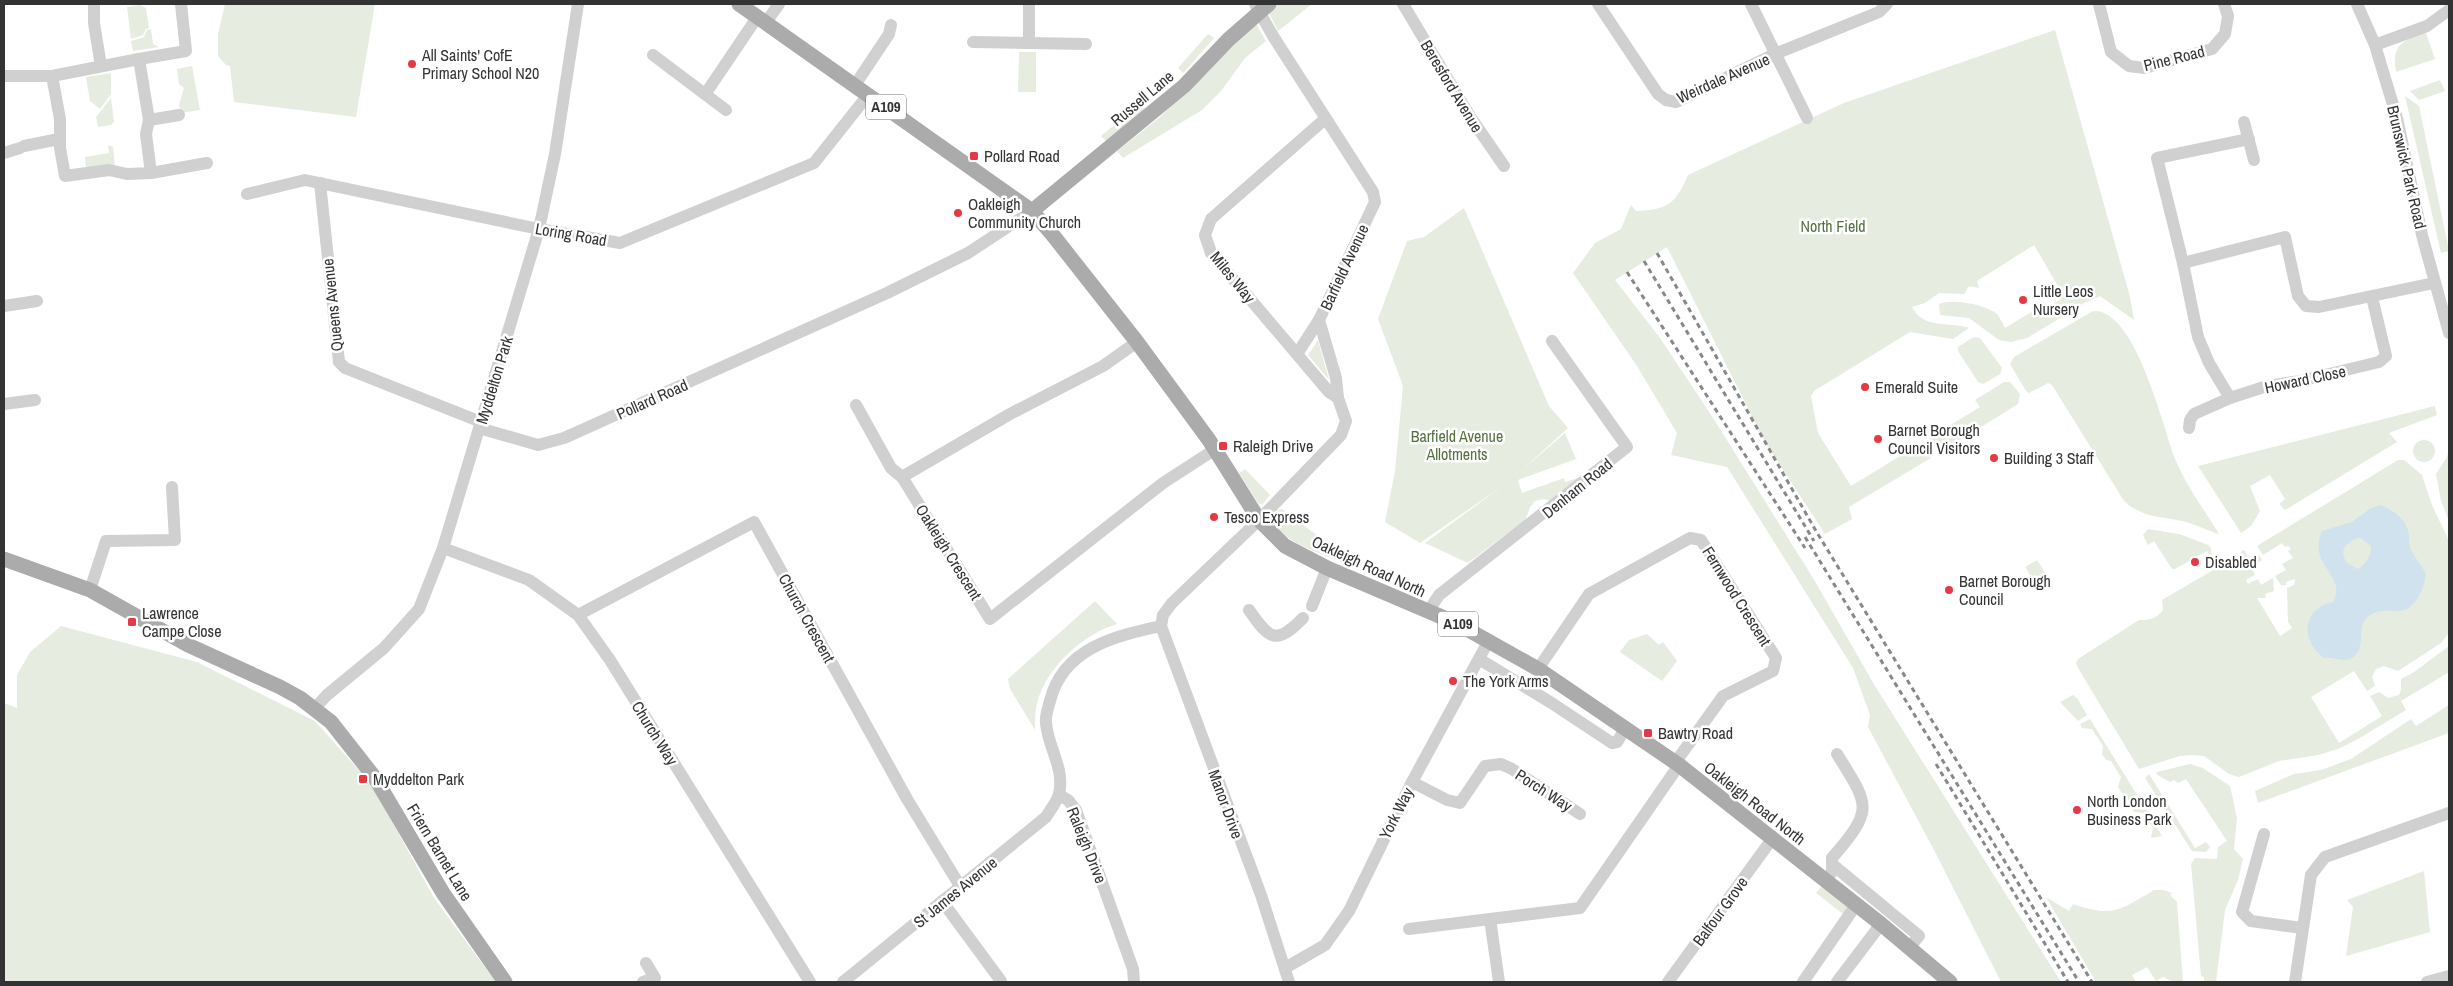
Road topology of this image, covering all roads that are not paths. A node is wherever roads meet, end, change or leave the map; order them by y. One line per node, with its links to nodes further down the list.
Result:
1 (94, 4): 25 (street)
2 (186, 4): 24 (street)
3 (578, 4): 47 (street, Myddelton Park)
4 (740, 4): 16 (main road, Oakleigh Road North / A109)
5 (779, 4): 16 (street)
6 (1029, 4): 19 (street)
7 (1403, 4): 42 (street, Beresford Avenue)
8 (1598, 4): 22 (street, Weirdale Avenue)
9 (1751, 4): 22 (street)
10 (1887, 4): 22 (street, Weirdale Avenue)
11 (2099, 4): 12 (street, Pine Road)
12 (2224, 4)
13 (2357, 4): 21 (street, Brunswick Park Road)
14 (1261, 6): 35 (street, Barfield Avenue); 46 (main road, Russell Lane)
15 (2449, 10): 21 (street)
16 (762, 19): 28 (main road, Oakleigh Road North / A109); 29 (street)
17 (891, 25): 28 (street)
18 (973, 42): 19 (street)
19 (1029, 42): 20 (street)
20 (1086, 44)
21 (2374, 45): 49 (street, Brunswick Park Road)
22 (1775, 54): 33 (street)
23 (653, 55): 29 (street)
24 (140, 59): 25 (street); 34 (street)
25 (101, 66): 27 (street)
26 (9, 75): 27 (street)
27 (52, 76): 37 (street)
28 (855, 85): 30 (main road, Oakleigh Road North / A109)
29 (706, 93): 31 (street)
30 (868, 95): 46 (main road, Oakleigh Road North / A109); 47 (street, Loring Road)
31 (726, 110)
32 (179, 115): 34 (street)
33 (1807, 118)
34 (149, 120): 43 (street)
35 (1325, 120): 53 (street, Barfield Avenue); 57 (street, Miles Way)
36 (2244, 122): 38 (street)
37 (59, 139): 39 (street); 43 (street)
38 (2249, 139): 40 (street); 48 (street)
39 (4, 152)
40 (2254, 160)
41 (207, 163): 43 (street)
42 (1504, 166)
43 (151, 172)
44 (320, 183): 45 (street, Loring Road); 47 (street, Loring Road); 63 (street, Queens Avenue)
45 (247, 194)
46 (1032, 211): 56 (main road, Oakleigh Road North / A109); 63 (street, Pollard Road)
47 (539, 229): 63 (street, Myddelton Park)
48 (2183, 263): 50 (street); 59 (street)
49 (2434, 283): 50 (street); 54 (street, Brunswick Park Road)
50 (2372, 297): 59 (street, Howard Close)
51 (37, 301): 52 (street)
52 (4, 306)
53 (1319, 320): 57 (street); 58 (street, Barfield Avenue)
54 (2449, 333)
55 (1552, 341): 75 (street, Denham Road)
56 (1137, 342): 65 (main road, Oakleigh Road North / A109); 66 (street)
57 (1297, 354): 58 (street, Miles Way)
58 (1338, 398): 68 (street, Barfield Avenue)
59 (2230, 398): 64 (street)
60 (35, 400): 61 (street)
61 (4, 404)
62 (856, 405): 66 (street)
63 (480, 425): 69 (street, Myddelton Park)
64 (2189, 428)
65 (1214, 450): 66 (street, Oakleigh Crescent); 68 (main road, Oakleigh Road North / A109)
66 (902, 477)
67 (172, 487): 72 (street)
68 (1260, 520): 71 (main road, Oakleigh Road North / A109); 78 (street)
69 (442, 548): 76 (street, Church Way); 84 (street, Myddelton Park)
70 (4, 559): 72 (main road, Friern Barnet Lane)
71 (1326, 568): 73 (street); 75 (main road, Oakleigh Road North / A109)
72 (90, 590): 84 (main road, Friern Barnet Lane)
73 (1312, 606)
74 (1249, 610): 77 (street)
75 (1428, 612): 79 (main road, Oakleigh Road North / A109)
76 (578, 615): 96 (street, Church Crescent); 110 (street, Church Way)
77 (1303, 618)
78 (1160, 626): 89 (street, Raleigh Drive); 105 (street, Manor Drive)
79 (1489, 640): 80 (street, York Way); 81 (main road, Oakleigh Road North / A109)
80 (1479, 659): 83 (street); 88 (street, York Way)
81 (1538, 669): 82 (main road, Oakleigh Road North / A109); 87 (street, Fernwood Crescent)
82 (1560, 685): 83 (street); 85 (main road, Oakleigh Road North / A109)
83 (1550, 702): 85 (street)
84 (314, 709): 108 (main road, Friern Barnet Lane)
85 (1625, 729): 87 (main road, Oakleigh Road North / A109)
86 (1837, 754): 94 (street)
87 (1677, 764): 93 (main road, Oakleigh Road North / A109); 99 (street)
88 (1412, 782): 91 (street, Porch Way); 105 (street, York Way)
89 (1059, 795): 96 (street, St James Avenue); 112 (street, Raleigh Drive)
90 (2449, 813): 102 (street)
91 (1580, 814)
92 (2264, 834): 102 (street)
93 (1772, 839): 95 (main road, Oakleigh Road North / A109); 115 (street, Balfour Grove)
94 (1834, 865): 95 (street); 103 (street)
95 (1826, 880): 98 (main road, Oakleigh Road North / A109)
96 (960, 886): 97 (street, St James Avenue)
97 (942, 901): 107 (street); 111 (street, St James Avenue)
98 (1856, 905): 100 (main road, Oakleigh Road North / A109); 116 (street)
99 (1490, 919): 101 (street); 114 (street)
100 (1881, 924): 103 (main road, Oakleigh Road North / A109); 117 (street)
101 (1409, 928)
102 (2302, 928): 119 (street)
103 (1910, 948): 118 (main road, Oakleigh Road North / A109)
104 (646, 963): 109 (street)
105 (1285, 968): 113 (street, Manor Drive)
106 (2449, 976): 120 (street)
107 (1001, 981)
108 (505, 982)
109 (643, 982)
110 (810, 982)
111 (843, 982)
112 (1134, 982)
113 (1289, 982)
114 (1499, 982)
115 (1668, 982)
116 (1803, 982)
117 (1837, 982)
118 (1949, 982)
119 (2295, 982)
120 (2427, 982)

